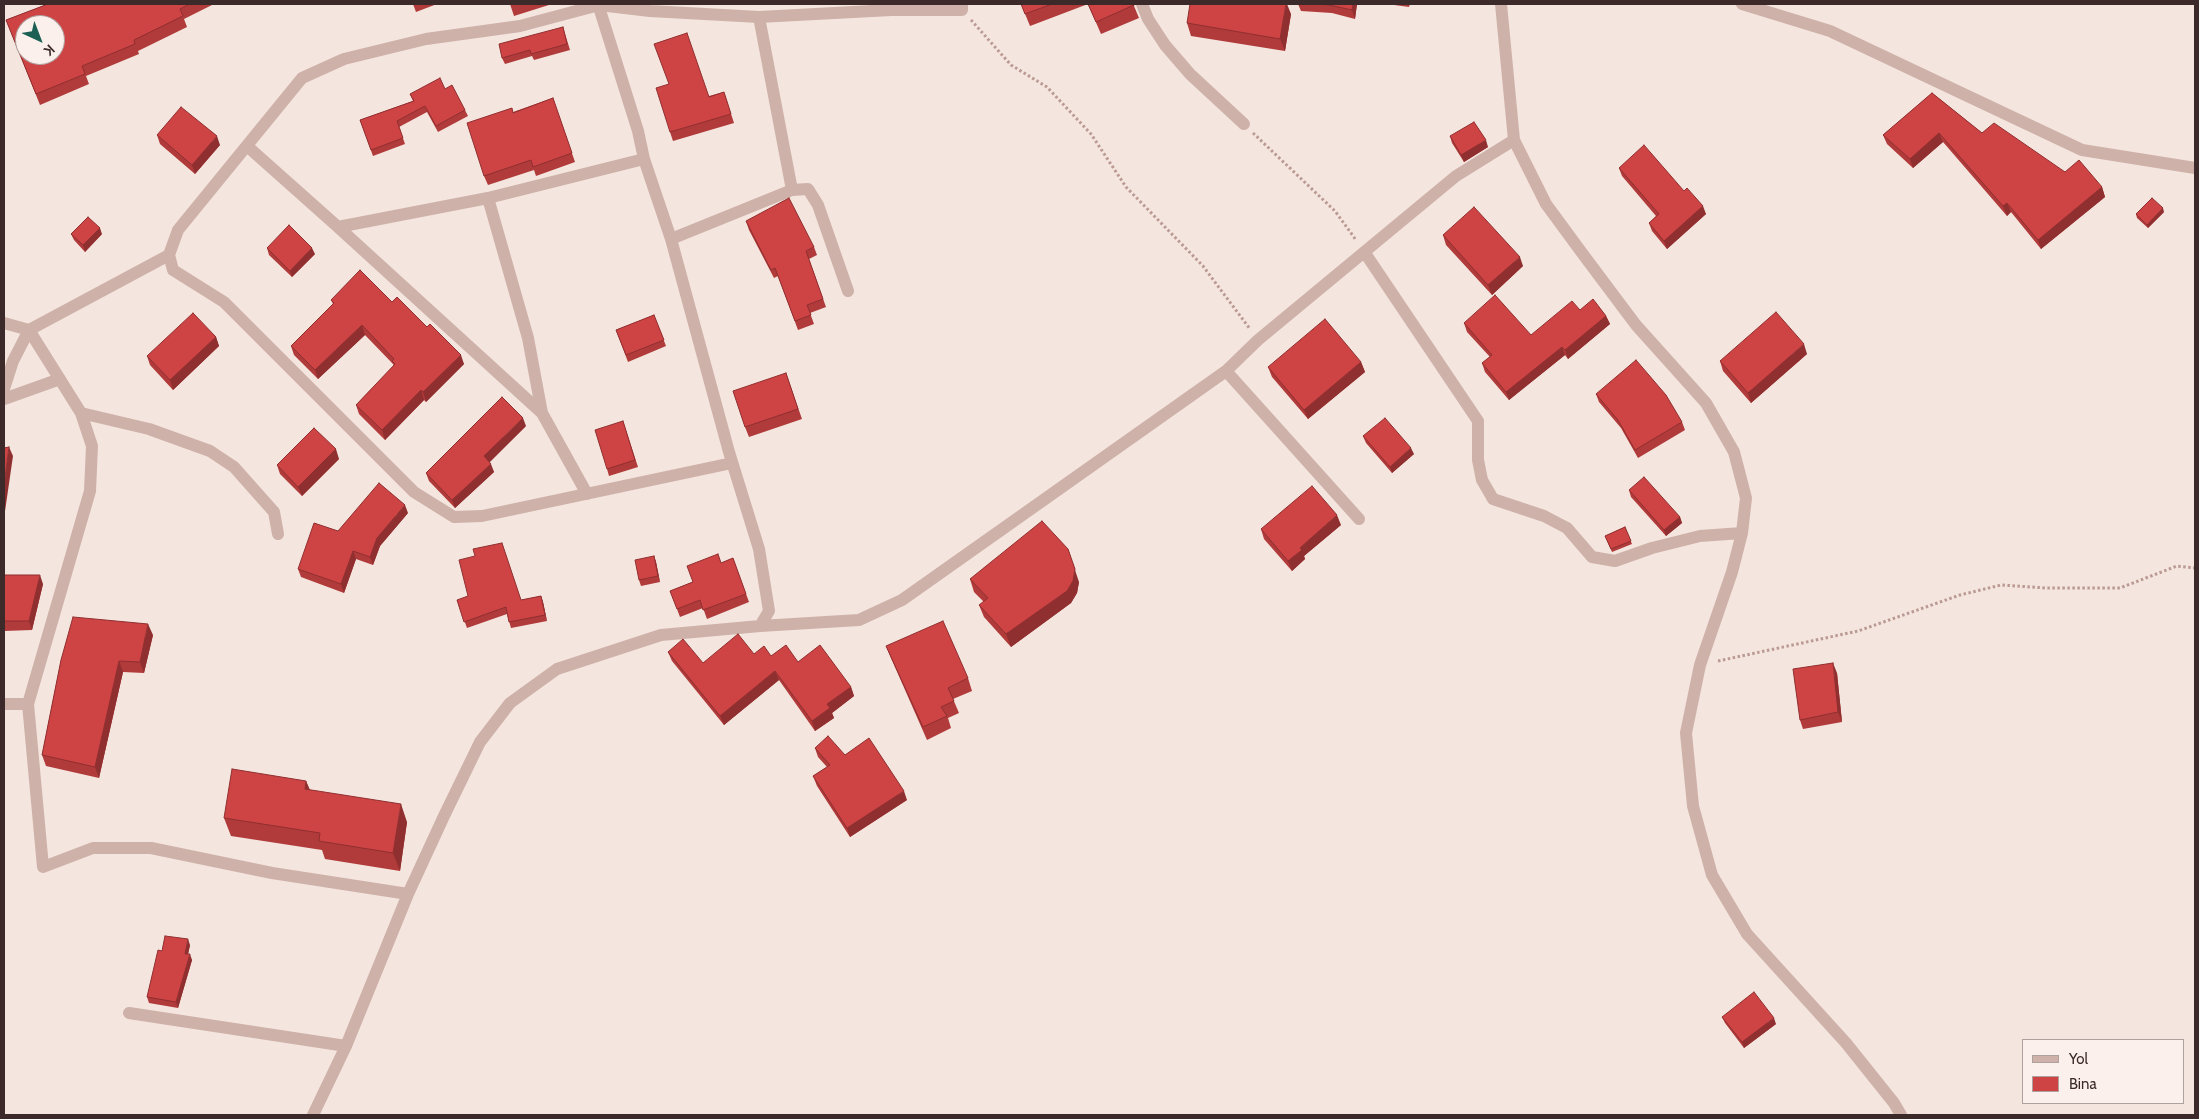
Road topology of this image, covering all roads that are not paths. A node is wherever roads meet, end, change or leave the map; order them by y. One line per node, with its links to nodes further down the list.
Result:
1 (1142, 4): 7 (street)
2 (1501, 4): 8 (street)
3 (1742, 4): 11 (street)
4 (599, 5): 6 (street); 9 (street); 10 (street)
5 (962, 7): 6 (street)
6 (759, 17): 12 (street)
7 (1244, 124)
8 (1514, 140): 16 (street); 30 (street)
9 (247, 146): 14 (street); 17 (street)
10 (644, 159): 13 (street); 15 (street)
11 (2195, 168)
12 (792, 190): 15 (street); 18 (street)
13 (488, 198): 14 (street); 26 (street)
14 (338, 227): 26 (street)
15 (671, 239): 27 (street)
16 (1365, 253): 21 (street); 30 (street)
17 (169, 255): 20 (street); 28 (street)
18 (848, 291)
19 (4, 323): 20 (street)
20 (29, 330): 22 (street); 23 (street)
21 (1226, 370): 29 (street); 32 (street)
22 (60, 379): 24 (street); 25 (street)
23 (4, 389)
24 (4, 400)
25 (81, 413): 31 (street); 34 (street)
26 (542, 414): 28 (street)
27 (732, 463): 28 (street); 32 (street)
28 (586, 494)
29 (1359, 519)
30 (1742, 533): 39 (street)
31 (278, 534)
32 (760, 626): 35 (street)
33 (4, 704): 34 (street)
34 (28, 704): 35 (street)
35 (408, 894): 37 (street)
36 (128, 1013): 37 (street)
37 (346, 1046): 38 (street)
38 (313, 1115)
39 (1901, 1115)

